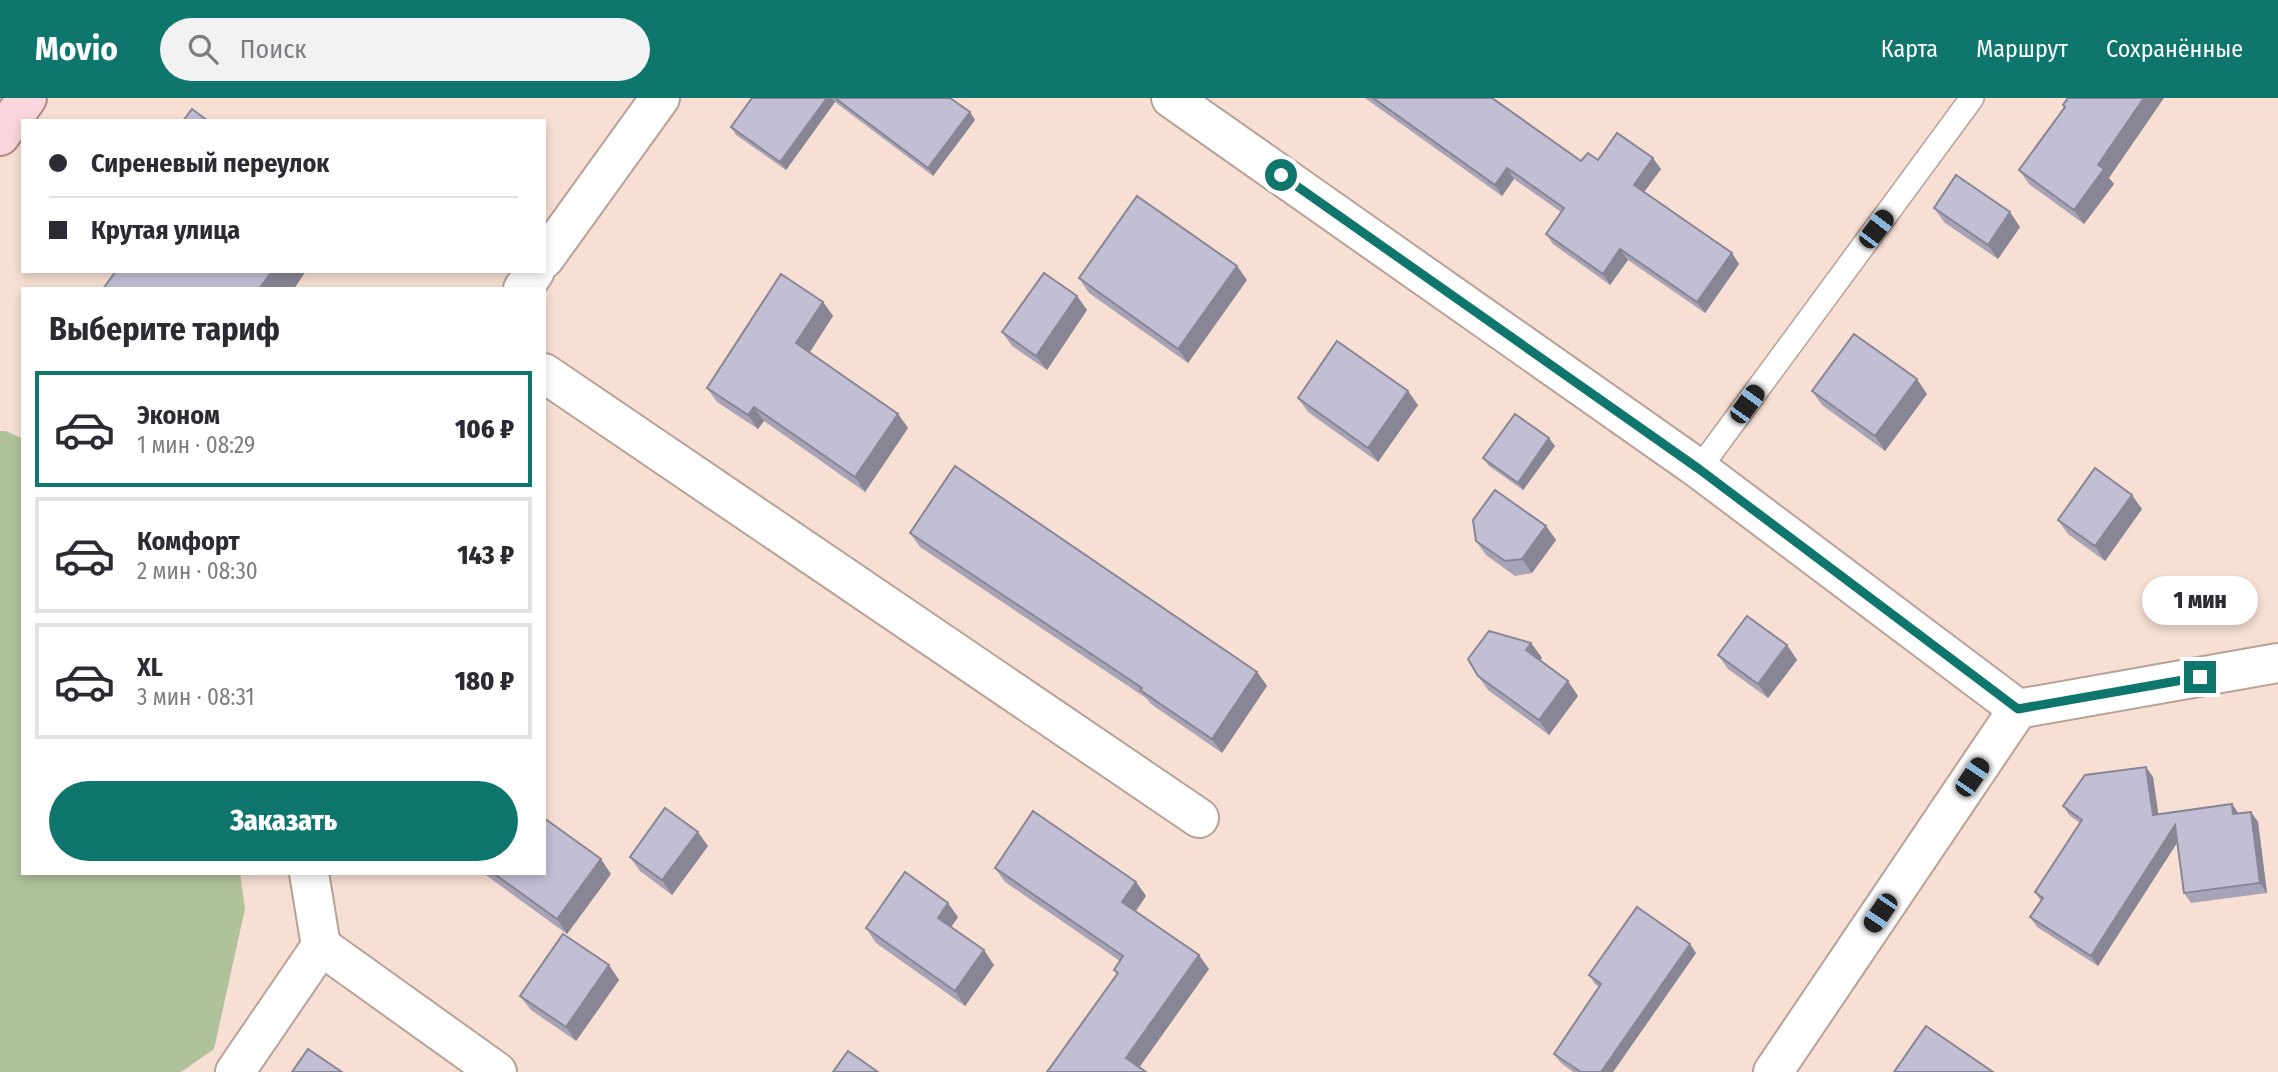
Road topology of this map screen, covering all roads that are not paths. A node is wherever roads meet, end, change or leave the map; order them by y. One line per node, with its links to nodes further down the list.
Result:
1 (27, 98): 5 (main road)
2 (660, 98): 6 (street)
3 (1171, 98): 8 (street)
4 (1972, 98): 8 (lane)
5 (0, 136)
6 (546, 256)
7 (546, 374): 11 (street)
8 (1699, 469): 10 (street)
9 (2278, 663): 10 (street)
10 (2018, 709): 16 (street)
11 (1199, 818)
12 (309, 875): 13 (street)
13 (321, 946): 14 (street); 15 (street)
14 (235, 1072)
15 (498, 1072)
16 (1773, 1072)

